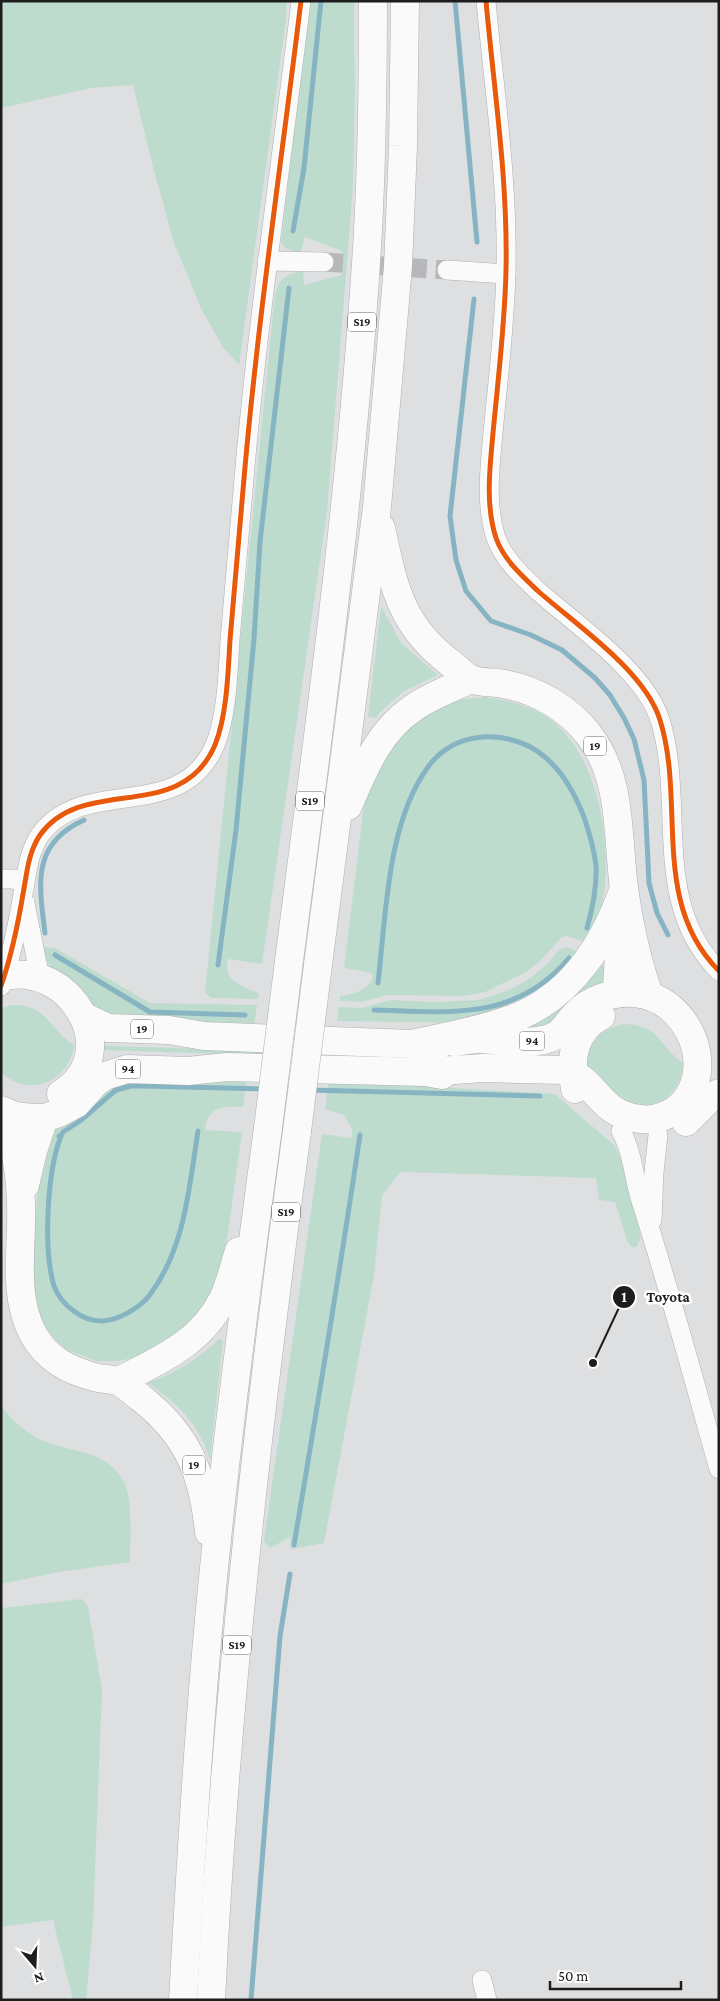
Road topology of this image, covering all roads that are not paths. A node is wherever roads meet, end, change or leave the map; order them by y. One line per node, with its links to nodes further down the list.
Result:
1 (301, 1): 5 (street)
2 (373, 1): 30 (main road, S19, bridge)
3 (405, 1): 9 (main road, S19)
4 (486, 1): 8 (street)
5 (267, 261): 6 (street); 13 (street)
6 (324, 262)
7 (447, 270): 8 (street)
8 (506, 274): 15 (street)
9 (377, 507): 10 (main road); 11 (main road, S19)
10 (471, 679): 11 (main road); 14 (main road, 19)
11 (334, 840): 38 (main road, S19, bridge)
12 (1, 879): 13 (street)
13 (24, 888): 16 (street); 17 (street)
14 (624, 888): 18 (main road); 19 (main road); 21 (main road, 19)
15 (719, 971)
16 (40, 978): 17 (main road); 20 (main road)
17 (2, 983): 20 (main road, 19)
18 (649, 995): 19 (main road, 94); 22 (main road, 94)
19 (612, 1003): 21 (main road, 94); 22 (main road, 94); 25 (main road, 94)
20 (86, 1026): 21 (main road, 19); 23 (main road)
21 (425, 1044): 25 (main road, 94)
22 (710, 1063): 28 (main road)
23 (86, 1065): 24 (main road, 94); 27 (main road)
24 (227, 1067): 25 (main road, 94); 27 (main road, 94)
25 (574, 1070): 28 (main road); 29 (main road)
26 (2, 1105): 27 (main road, 94); 31 (main road, 19)
27 (47, 1108): 31 (main road)
28 (661, 1126): 29 (main road); 32 (street)
29 (621, 1131): 32 (street)
30 (261, 1182): 33 (main road); 35 (main road, S19)
31 (21, 1201): 33 (main road, 19)
32 (652, 1234): 34 (street)
33 (118, 1381): 35 (main road, 19)
34 (719, 1469)
35 (213, 1578): 37 (main road, S19)
36 (482, 1980): 39 (street)
37 (182, 2000)
38 (211, 2000)
39 (487, 2000)

